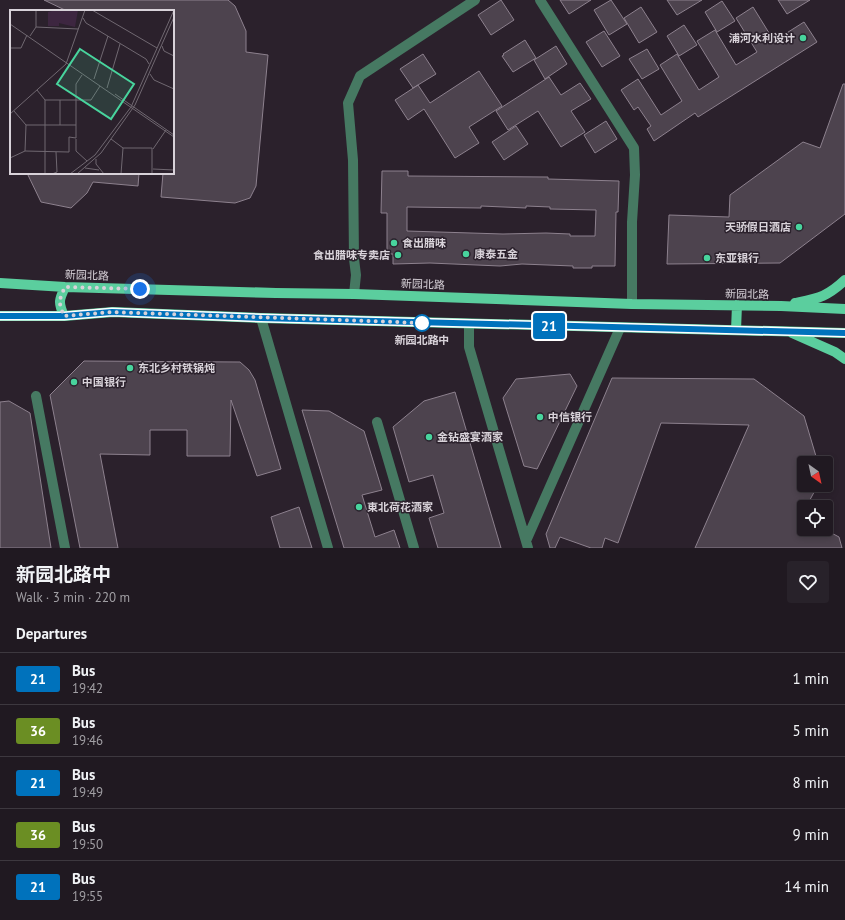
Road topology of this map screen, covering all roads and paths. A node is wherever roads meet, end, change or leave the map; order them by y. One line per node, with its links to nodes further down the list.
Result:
1 (475, 0): 6 (street)
2 (540, 0): 7 (street)
3 (845, 280): 9 (main road)
4 (0, 283): 5 (main road, 新园北路)
5 (65, 287): 6 (main road, 新园北路); 12 (main road)
6 (354, 294): 7 (main road, 新园北路)
7 (632, 304): 8 (main road, 新园北路)
8 (737, 305): 9 (main road, 新园北路); 16 (main road)
9 (782, 306): 10 (main road, 新园北路)
10 (845, 309)
11 (0, 316): 12 (main road)
12 (64, 316): 13 (main road)
13 (261, 318): 14 (main road); 24 (street)
14 (469, 324): 15 (main road); 22 (street)
15 (620, 328): 16 (main road); 22 (street)
16 (736, 330): 17 (main road)
17 (787, 331): 18 (main road); 19 (main road)
18 (845, 333)
19 (845, 359)
20 (36, 396): 23 (street)
21 (377, 422): 25 (street)
22 (527, 544)
23 (65, 548)
24 (328, 548)
25 (414, 548)

